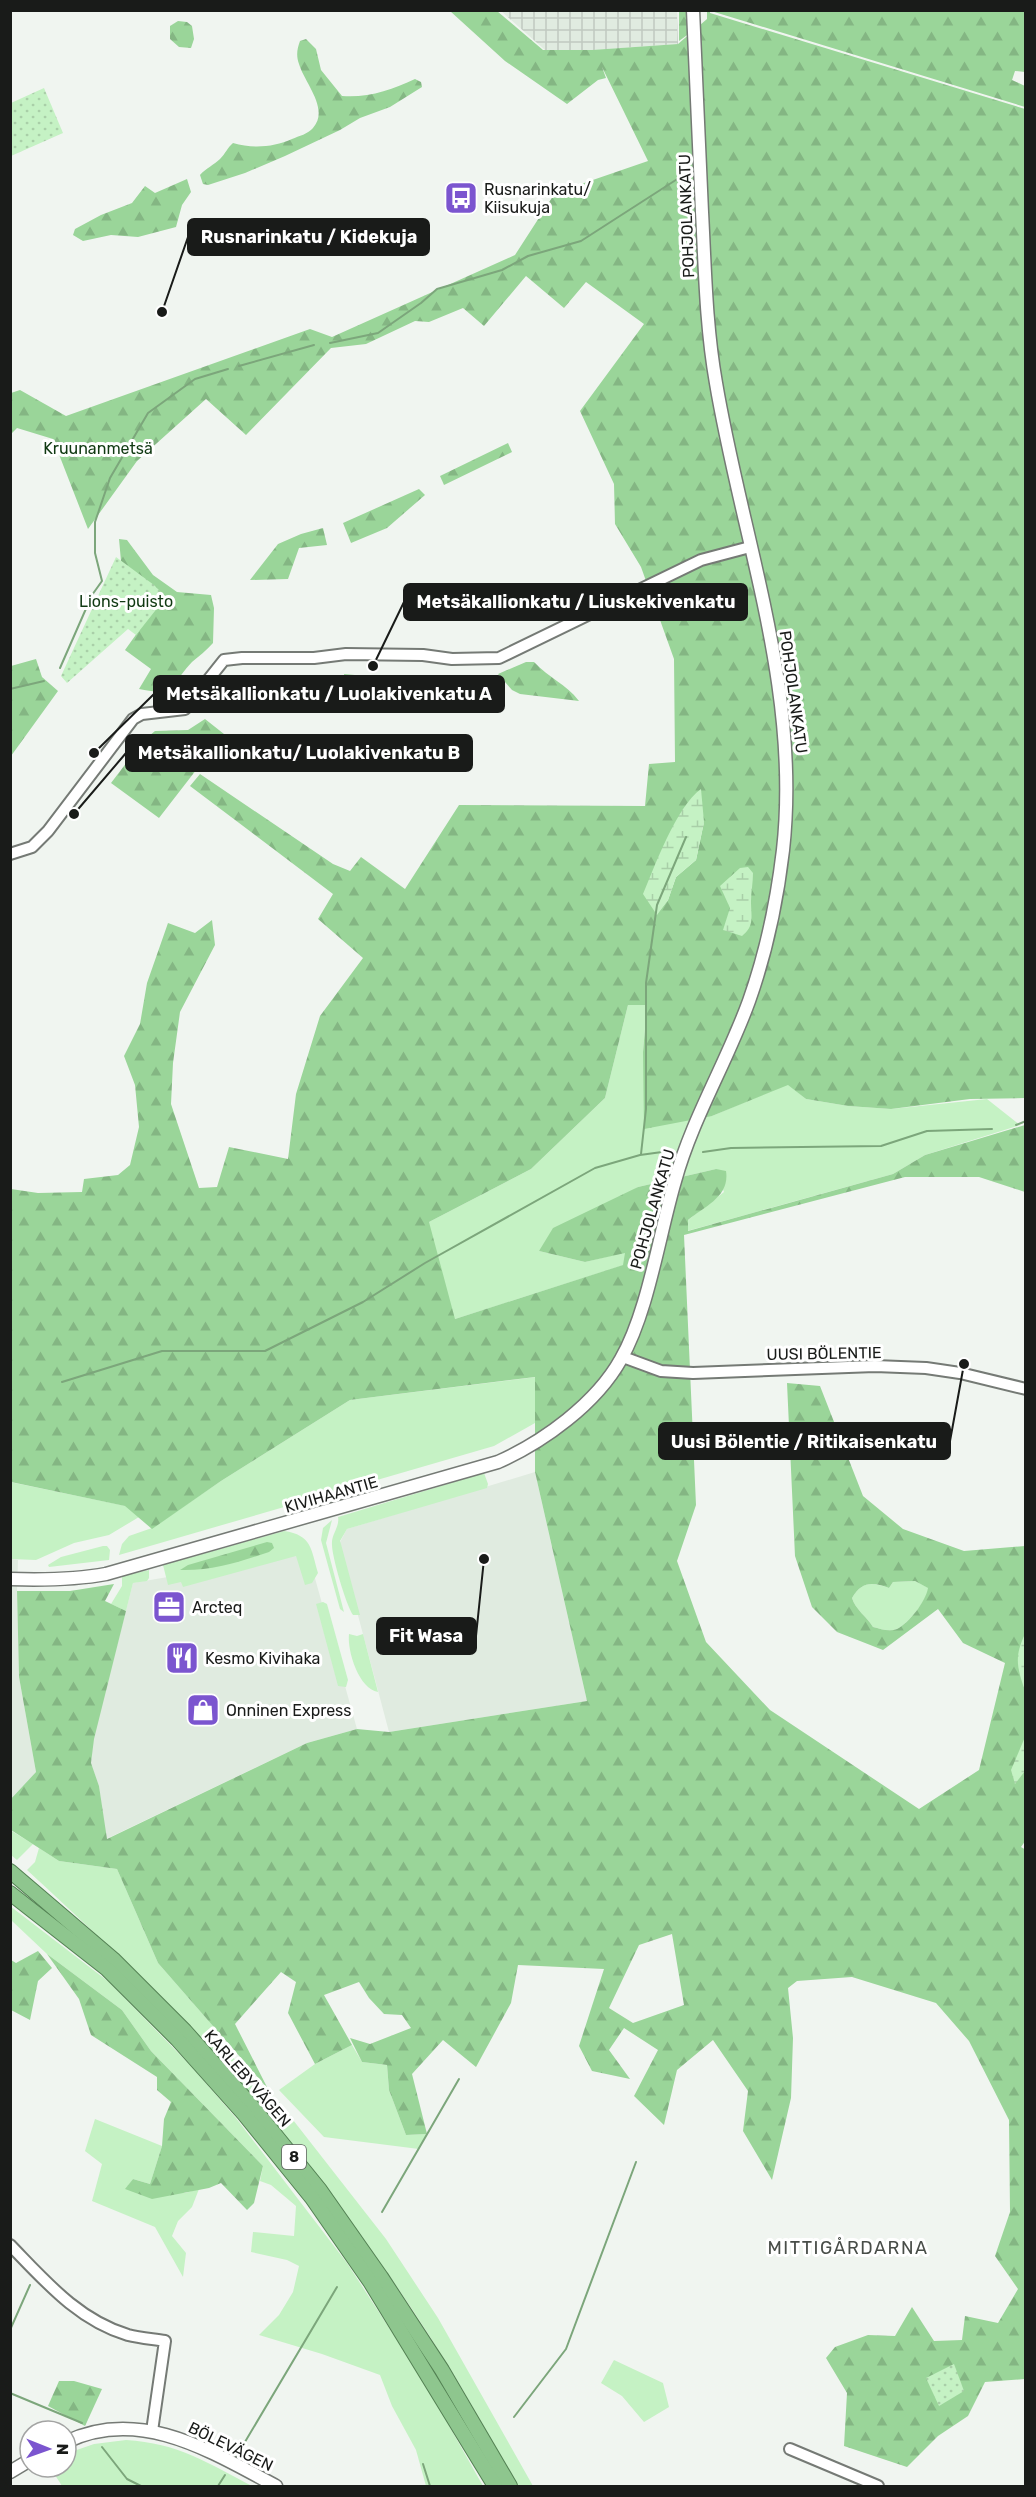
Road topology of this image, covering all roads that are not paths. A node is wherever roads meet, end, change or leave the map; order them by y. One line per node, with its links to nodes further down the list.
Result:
1 (693, 10): 2 (main road, POHJOLANKATU)
2 (750, 547): 3 (street); 4 (main road, POHJOLANKATU)
3 (10, 854)
4 (623, 1357): 5 (street, UUSI BÖLENTIE); 6 (main road, KIVIHAANTIE)
5 (1026, 1389)
6 (10, 1579)
7 (14, 1874): 15 (highway, KARLEBYVÄGEN / 8)
8 (10, 1893): 14 (highway, KARLEBYVÄGEN / 8)
9 (10, 2245): 10 (street)
10 (152, 2431): 11 (main road, BÖLEVÄGEN); 13 (main road, BÖLEVÄGEN)
11 (78, 2439)
12 (790, 2449): 16 (street)
13 (276, 2487)
14 (495, 2487)
15 (510, 2487)
16 (878, 2487)

